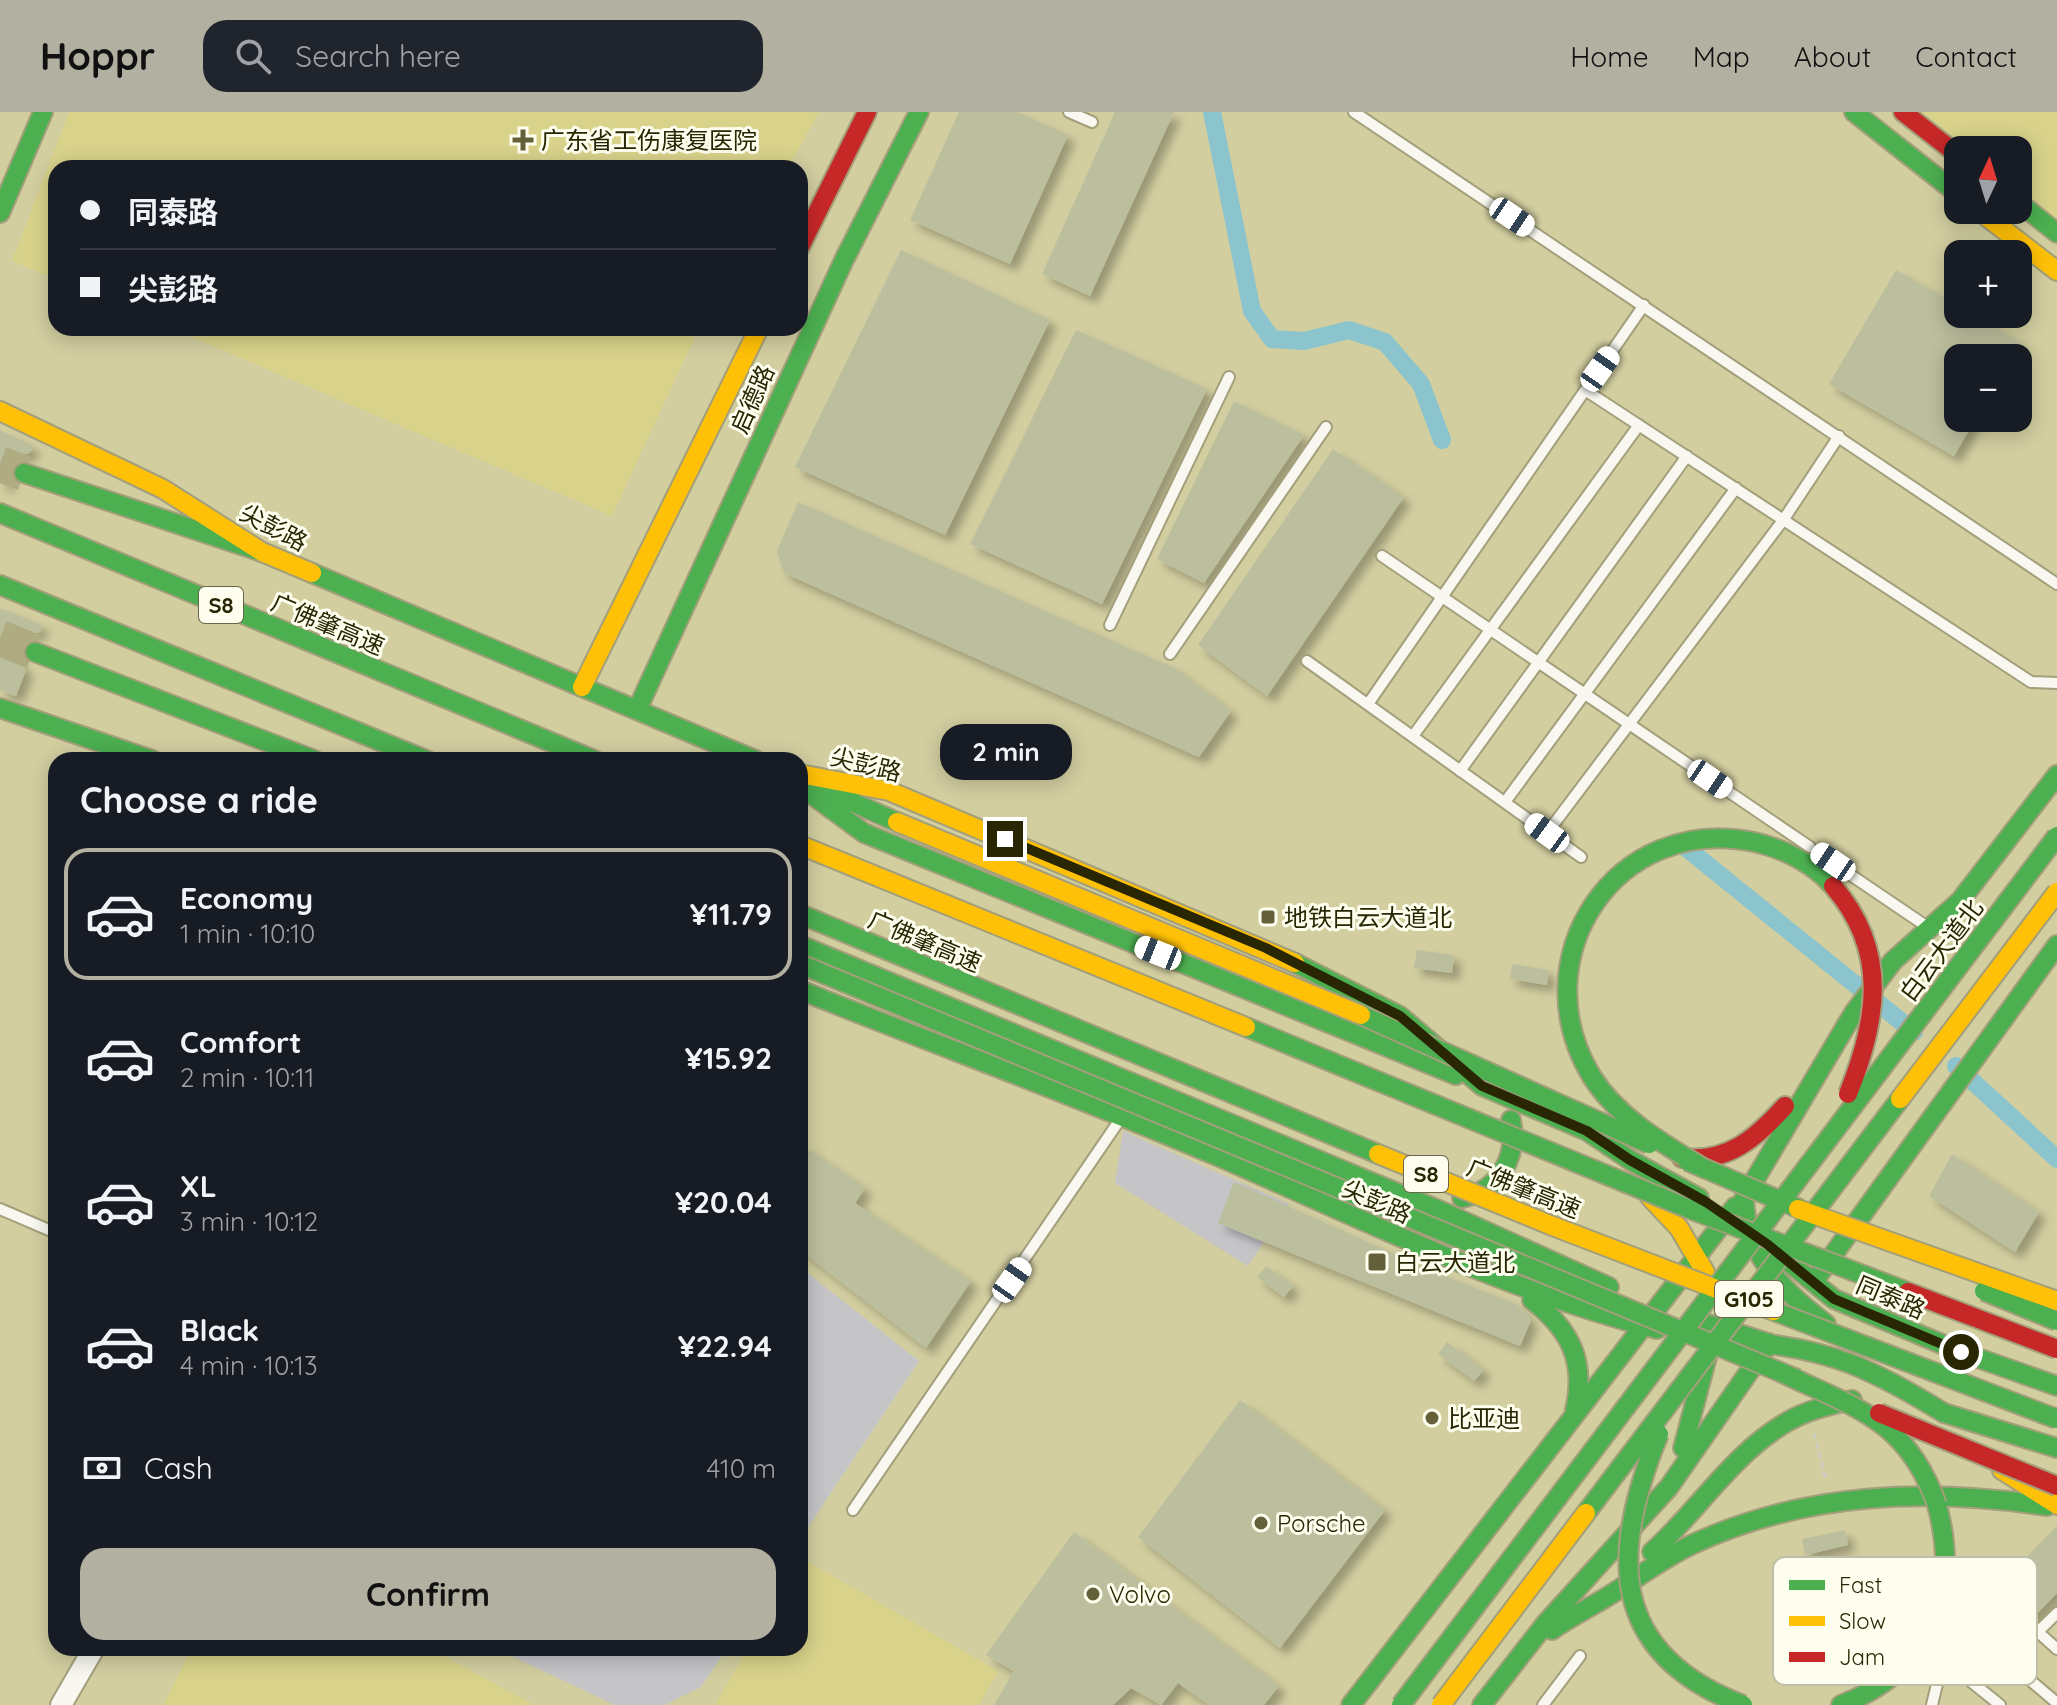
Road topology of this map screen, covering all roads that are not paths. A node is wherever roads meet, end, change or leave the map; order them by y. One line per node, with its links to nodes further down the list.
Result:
1 (43, 112): 11 (main road)
2 (867, 112): 14 (main road)
3 (919, 112): 46 (main road, 启德路)
4 (1069, 112): 8 (lane)
5 (1354, 112): 17 (lane)
6 (1854, 112): 10 (main road)
7 (1903, 112): 9 (main road)
8 (1092, 122)
9 (1944, 144)
10 (1944, 183)
11 (0, 213)
12 (2032, 213): 15 (main road)
13 (1996, 224): 16 (main road)
14 (808, 231)
15 (2057, 233)
16 (2057, 271)
17 (1644, 305): 20 (lane); 24 (lane)
18 (755, 336): 42 (main road, 启德路)
19 (1229, 377): 35 (lane)
20 (1585, 390): 22 (lane); 34 (lane)
21 (0, 411): 30 (main road, 尖彭路)
22 (1639, 425): 25 (lane); 36 (lane)
23 (1326, 427): 38 (lane)
24 (1839, 436): 29 (lane); 32 (lane)
25 (1687, 456): 27 (lane); 40 (lane)
26 (24, 473): 30 (main road)
27 (1736, 488): 29 (lane); 43 (lane)
28 (0, 513): 52 (main road, 广佛肇高速 / S8)
29 (1784, 519): 41 (lane); 47 (lane)
30 (262, 552): 42 (main road, 尖彭路)
31 (1382, 556): 34 (lane)
32 (2057, 584)
33 (0, 585): 51 (main road)
34 (1442, 597): 36 (lane); 44 (lane)
35 (1110, 625)
36 (1491, 630): 40 (lane); 48 (lane)
37 (35, 652): 50 (main road)
38 (1170, 654)
39 (1307, 661): 44 (lane)
40 (1539, 662): 43 (lane); 54 (lane)
41 (2057, 683)
42 (582, 687): 46 (main road, 尖彭路)
43 (1585, 694): 47 (lane); 59 (lane)
44 (1368, 704): 48 (lane)
45 (0, 708): 49 (main road)
46 (637, 710): 53 (main road, 尖彭路)
47 (1629, 724): 60 (lane); 66 (lane)
48 (1413, 736): 54 (lane)
49 (129, 752)
50 (293, 752)
51 (408, 752)
52 (575, 752)
53 (736, 752)
54 (1460, 771): 59 (lane)
55 (2057, 775): 66 (main road)
56 (808, 777): 72 (main road, 尖彭路)
57 (808, 780): 77 (main road, bridge)
58 (808, 792): 72 (main road)
59 (1505, 802): 60 (lane)
60 (1547, 833): 63 (lane)
61 (2057, 836): 76 (main road, 白云大道北 / G105, bridge)
62 (808, 848): 93 (main road, 广佛肇高速, bridge)
63 (1581, 857)
64 (2057, 892): 97 (main road, G105, bridge)
65 (808, 917): 100 (main road, 广佛肇高速 / S8, bridge)
66 (1931, 929): 71 (main road, bridge)
67 (2057, 945): 73 (main road)
68 (808, 948): 79 (main road)
69 (808, 967): 95 (main road, bridge)
70 (808, 993): 74 (main road, 尖彭路)
71 (1823, 1064): 73 (main road); 75 (main road); 78 (main road)
72 (1482, 1086): 75 (main road, 尖彭路); 79 (main road)
73 (1938, 1107): 80 (main road)
74 (1122, 1116): 87 (main road, 尖彭路); 105 (lane)
75 (1587, 1131): 83 (main road, 尖彭路); 103 (main road)
76 (1831, 1136): 77 (main road, bridge); 121 (main road, 白云大道北 / G105, bridge)
77 (1705, 1169): 82 (main road, bridge)
78 (1752, 1183): 83 (main road); 84 (main road)
79 (1398, 1193): 92 (main road)
80 (1868, 1206): 86 (main road); 91 (main road)
81 (0, 1209): 85 (lane)
82 (1798, 1209): 89 (main road, bridge); 90 (main road, bridge)
83 (1728, 1216): 84 (main road, 同泰路); 99 (main road)
84 (1745, 1228): 86 (main road, 同泰路); 88 (main road)
85 (48, 1230)
86 (1812, 1283): 88 (main road); 91 (main road, 同泰路)
87 (1515, 1288): 92 (main road, 尖彭路); 99 (main road)
88 (1799, 1301): 92 (main road); 98 (main road)
89 (2057, 1301)
90 (2057, 1321)
91 (1923, 1337): 94 (main road, 同泰路)
92 (1768, 1343): 98 (main road, 尖彭路); 103 (main road)
93 (2057, 1349)
94 (1961, 1352): 96 (main road, 同泰路); 98 (main road)
95 (1780, 1372): 102 (main road, bridge); 107 (main road, bridge)
96 (2057, 1386)
97 (1680, 1390): 122 (main road, G105, bridge); 125 (main road, bridge)
98 (1944, 1413): 101 (main road); 104 (main road); 108 (main road)
99 (1574, 1416): 103 (main road); 106 (main road)
100 (2057, 1419)
101 (2057, 1448)
102 (2057, 1486)
103 (1669, 1487): 108 (main road)
104 (2057, 1506): 108 (main road)
105 (853, 1510)
106 (1469, 1550): 108 (main road); 120 (main road)
107 (1946, 1557)
108 (1565, 1611): 123 (main road)
109 (2057, 1613): 110 (lane)
110 (2038, 1632): 111 (lane)
111 (2057, 1649)
112 (89, 1656): 119 (street)
113 (1580, 1656): 124 (lane)
114 (1879, 1685): 126 (main road, bridge)
115 (1975, 1685): 128 (lane)
116 (2036, 1685): 118 (lane)
117 (1933, 1701): 127 (lane)
118 (2057, 1703)
119 (61, 1705)
120 (1351, 1705)
121 (1401, 1705)
122 (1441, 1705)
123 (1482, 1705)
124 (1543, 1705)
125 (1743, 1705)
126 (1841, 1705)
127 (1944, 1705)
128 (2000, 1705)

